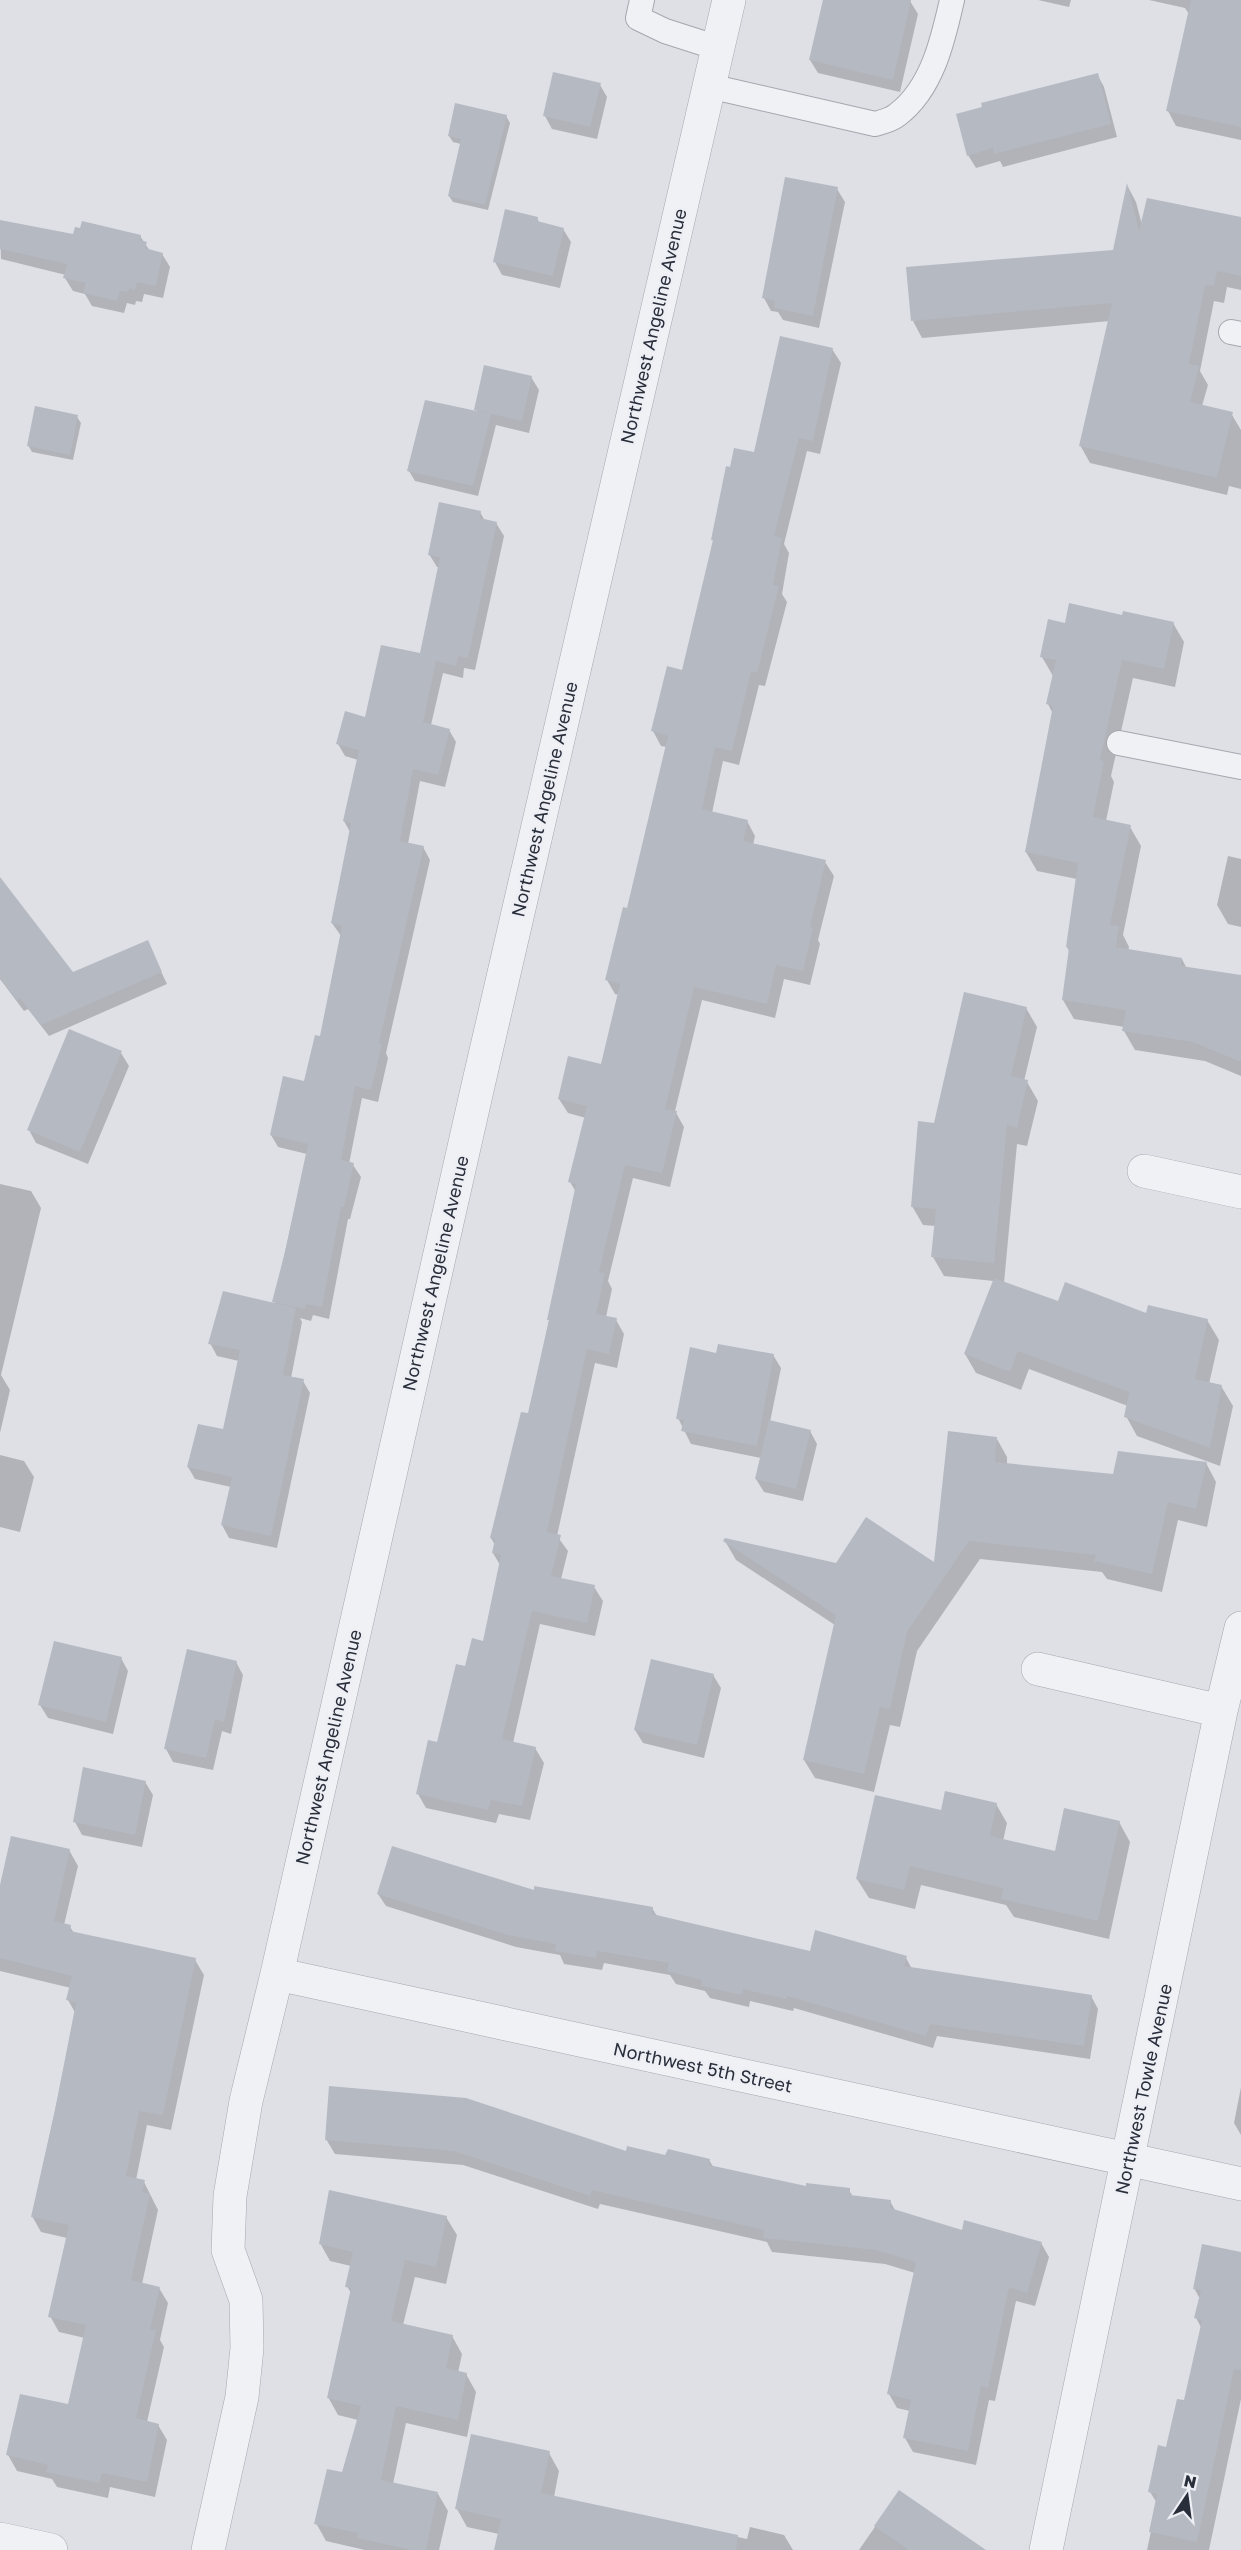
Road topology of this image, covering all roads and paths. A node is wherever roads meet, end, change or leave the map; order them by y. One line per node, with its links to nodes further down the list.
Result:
1 (642, 0): 4 (lane)
2 (729, 0): 4 (street, Northwest Angeline Avenue)
3 (952, 0): 5 (lane)
4 (718, 48): 5 (street, Northwest Angeline Avenue)
5 (709, 86): 13 (street, Northwest Angeline Avenue)
6 (1119, 743): 7 (lane)
7 (1241, 767)
8 (1144, 1170): 9 (street)
9 (1241, 1192)
10 (1241, 1628): 12 (street, Northwest Towle Avenue)
11 (1038, 1669): 12 (street)
12 (1221, 1711): 14 (street, Northwest Towle Avenue)
13 (277, 1974): 14 (street, Northwest 5th Street); 18 (street, Northwest Angeline Avenue)
14 (1129, 2160): 15 (street, Northwest 5th Street); 19 (street, Northwest Towle Avenue)
15 (1241, 2184)
16 (0, 2539): 17 (street)
17 (51, 2550)
18 (208, 2550)
19 (1046, 2550)

